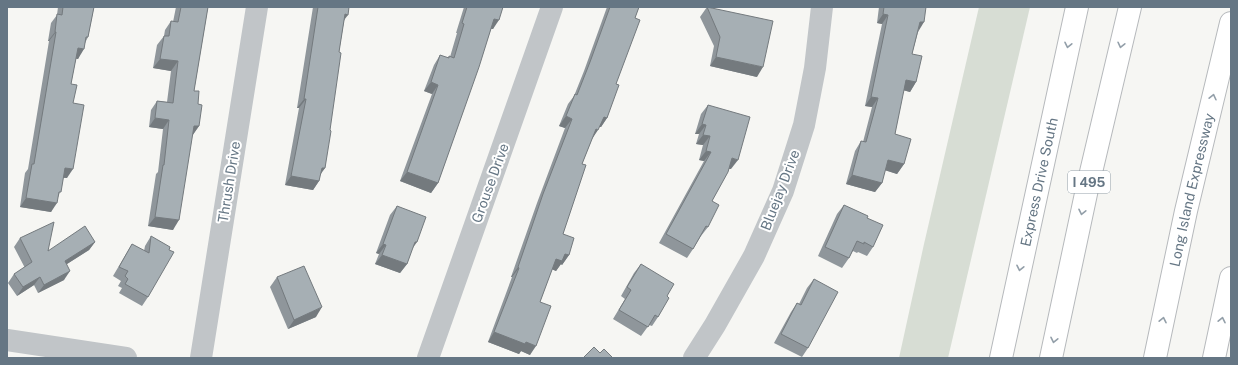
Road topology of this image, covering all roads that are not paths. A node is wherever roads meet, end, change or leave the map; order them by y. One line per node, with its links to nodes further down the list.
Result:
1 (257, 7): 10 (street, Thrush Drive)
2 (552, 7): 11 (street, Grouse Drive)
3 (822, 7): 12 (street, Bluejay Drive)
4 (1077, 7): 13 (highway, Express Drive South, one-way to 13)
5 (1130, 7): 14 (highway, I 495, one-way to 14)
6 (1231, 23): 15 (highway, Long Island Expressway, one-way to 6)
7 (1231, 278): 16 (highway, one-way to 7)
8 (7, 340): 9 (street)
9 (126, 358)
10 (201, 358)
11 (428, 358)
12 (694, 358)
13 (1001, 358)
14 (1050, 358)
15 (1155, 358)
16 (1214, 358)

